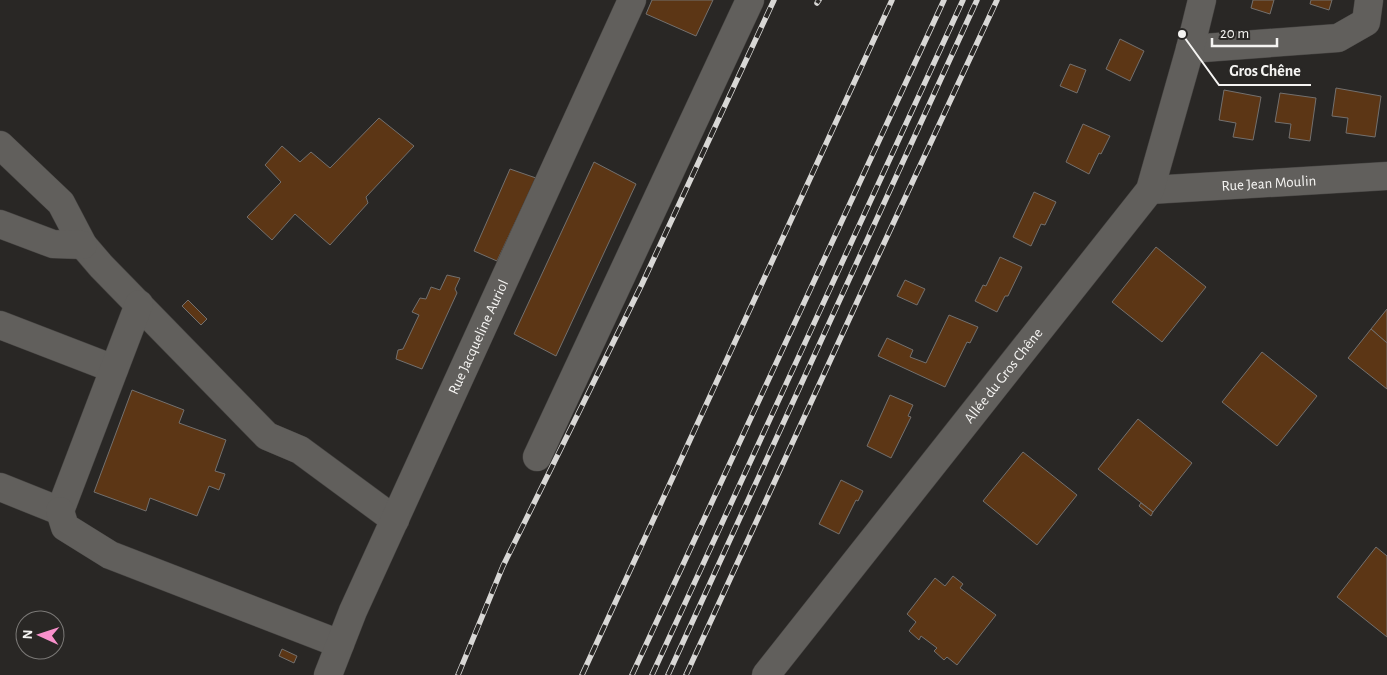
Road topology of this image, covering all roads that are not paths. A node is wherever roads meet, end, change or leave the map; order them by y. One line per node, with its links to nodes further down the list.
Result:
1 (632, 0): 17 (street, Rue Jacqueline Auriol)
2 (750, 0): 14 (street)
3 (1202, 0): 5 (street, Allée du Gros Chêne)
4 (1369, 0): 5 (street)
5 (1190, 49): 8 (street, Allée du Gros Chêne)
6 (0, 145): 10 (street)
7 (1387, 176): 8 (street, Rue Jean Moulin)
8 (1150, 190): 20 (street, Allée du Gros Chêne)
9 (0, 224): 10 (street)
10 (83, 245): 11 (street)
11 (139, 304): 13 (street); 17 (street)
12 (0, 325): 13 (street)
13 (114, 369): 16 (street)
14 (537, 457)
15 (0, 487): 16 (street)
16 (60, 511): 18 (street)
17 (395, 520): 18 (street, Rue Jacqueline Auriol)
18 (340, 644): 19 (street, Rue Jacqueline Auriol)
19 (328, 675)
20 (766, 675)

